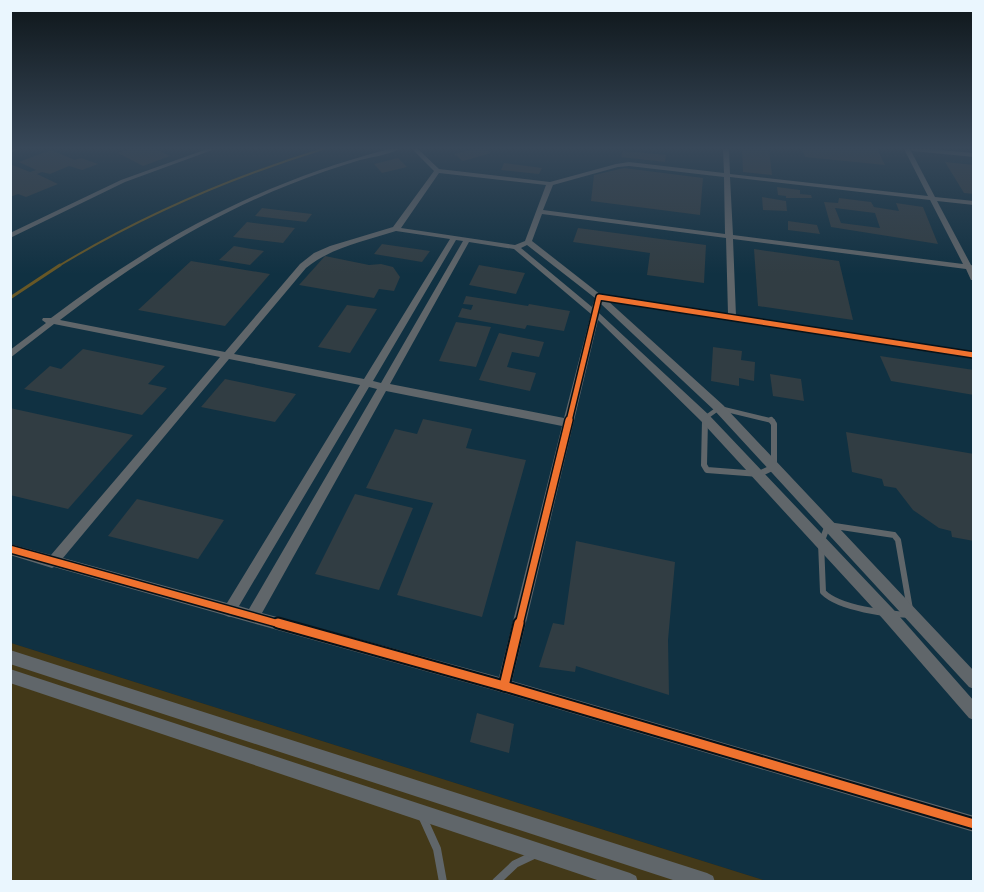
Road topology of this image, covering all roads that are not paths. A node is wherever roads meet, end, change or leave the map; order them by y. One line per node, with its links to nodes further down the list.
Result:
1 (103, 191): 13 (street)
2 (266, 191): 23 (street)
3 (423, 191): 11 (street)
4 (547, 191): 10 (street)
5 (728, 191): 12 (street)
6 (863, 191): 8 (street)
7 (928, 191): 8 (street)
8 (932, 198): 9 (street); 18 (street)
9 (974, 203)
10 (540, 212): 12 (street); 16 (street)
11 (396, 229): 14 (street); 26 (street)
12 (730, 235): 18 (street); 22 (street)
13 (10, 236)
14 (454, 238): 15 (street); 28 (street)
15 (466, 240): 17 (street); 29 (street)
16 (528, 242): 17 (street); 20 (street)
17 (516, 247): 21 (street)
18 (971, 267): 19 (street)
19 (974, 278)
20 (598, 297): 21 (street); 22 (street); 30 (street)
21 (595, 313): 31 (street); 32 (street)
22 (732, 316): 27 (street)
23 (50, 321): 24 (street); 25 (street); 26 (street)
24 (10, 348)
25 (10, 355)
26 (225, 356): 28 (street); 38 (street)
27 (974, 356)
28 (366, 383): 29 (street); 39 (street)
29 (383, 386): 32 (street); 42 (street)
30 (719, 408): 31 (lane); 33 (street); 33 (lane)
31 (705, 418): 34 (street); 34 (lane)
32 (568, 423): 46 (street)
33 (774, 467): 34 (lane); 35 (street)
34 (759, 474): 36 (street)
35 (828, 525): 36 (lane); 41 (street); 41 (lane)
36 (820, 543): 40 (street); 40 (lane)
37 (10, 549): 38 (street)
38 (52, 562): 39 (street)
39 (229, 611): 42 (street)
40 (888, 614): 41 (lane); 47 (street)
41 (911, 615): 45 (street)
42 (252, 617): 46 (street)
43 (10, 657): 54 (street)
44 (10, 676): 48 (street)
45 (974, 682)
46 (504, 686): 49 (street)
47 (974, 713)
48 (419, 811): 50 (street); 51 (lane)
49 (974, 824)
50 (540, 852): 52 (lane); 53 (street)
51 (443, 882)
52 (496, 882)
53 (630, 882)
54 (707, 882)

